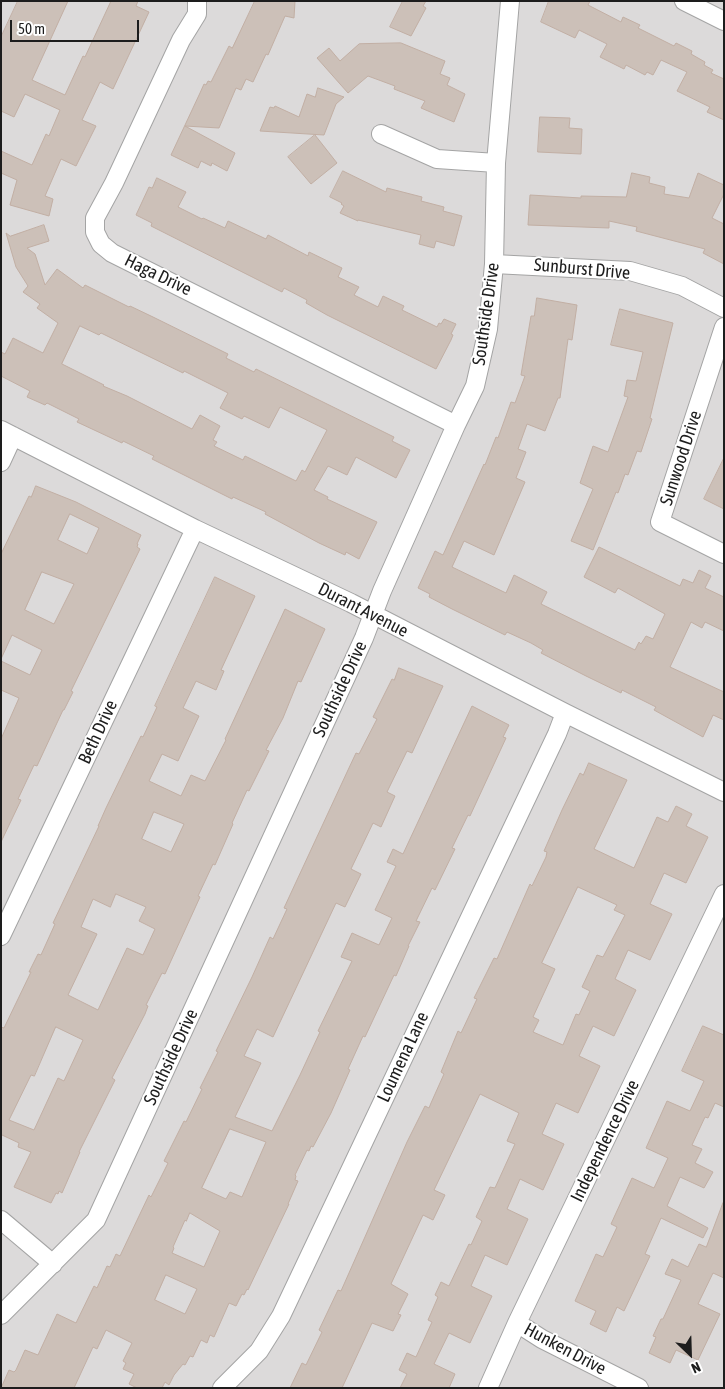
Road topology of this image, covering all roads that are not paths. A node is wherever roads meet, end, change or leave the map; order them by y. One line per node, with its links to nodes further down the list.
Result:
1 (197, 1): 10 (street, Haga Drive)
2 (510, 1): 6 (street, Southside Drive)
3 (684, 1): 4 (street)
4 (724, 21)
5 (381, 134): 6 (street)
6 (496, 162): 7 (street, Southside Drive)
7 (494, 264): 8 (street, Sunburst Drive); 10 (street, Southside Drive)
8 (724, 308)
9 (724, 327): 14 (street, Sunwood Drive)
10 (456, 425): 15 (street, Southside Drive)
11 (7, 432): 12 (street); 13 (street, Durant Avenue)
12 (1, 462)
13 (195, 529): 15 (street, Durant Avenue); 19 (street, Beth Drive)
14 (724, 554)
15 (373, 614): 16 (street, Durant Avenue); 21 (street, Southside Drive)
16 (565, 713): 17 (street, Durant Avenue); 24 (street, Loumena Lane)
17 (724, 792)
18 (724, 894): 23 (street, Independence Drive)
19 (1, 936)
20 (1, 1220): 21 (street)
21 (53, 1264): 22 (street, Southside Drive)
22 (1, 1315)
23 (517, 1324): 25 (street, Independence Drive); 26 (street, Hunken Drive)
24 (222, 1388)
25 (488, 1388)
26 (639, 1388)

